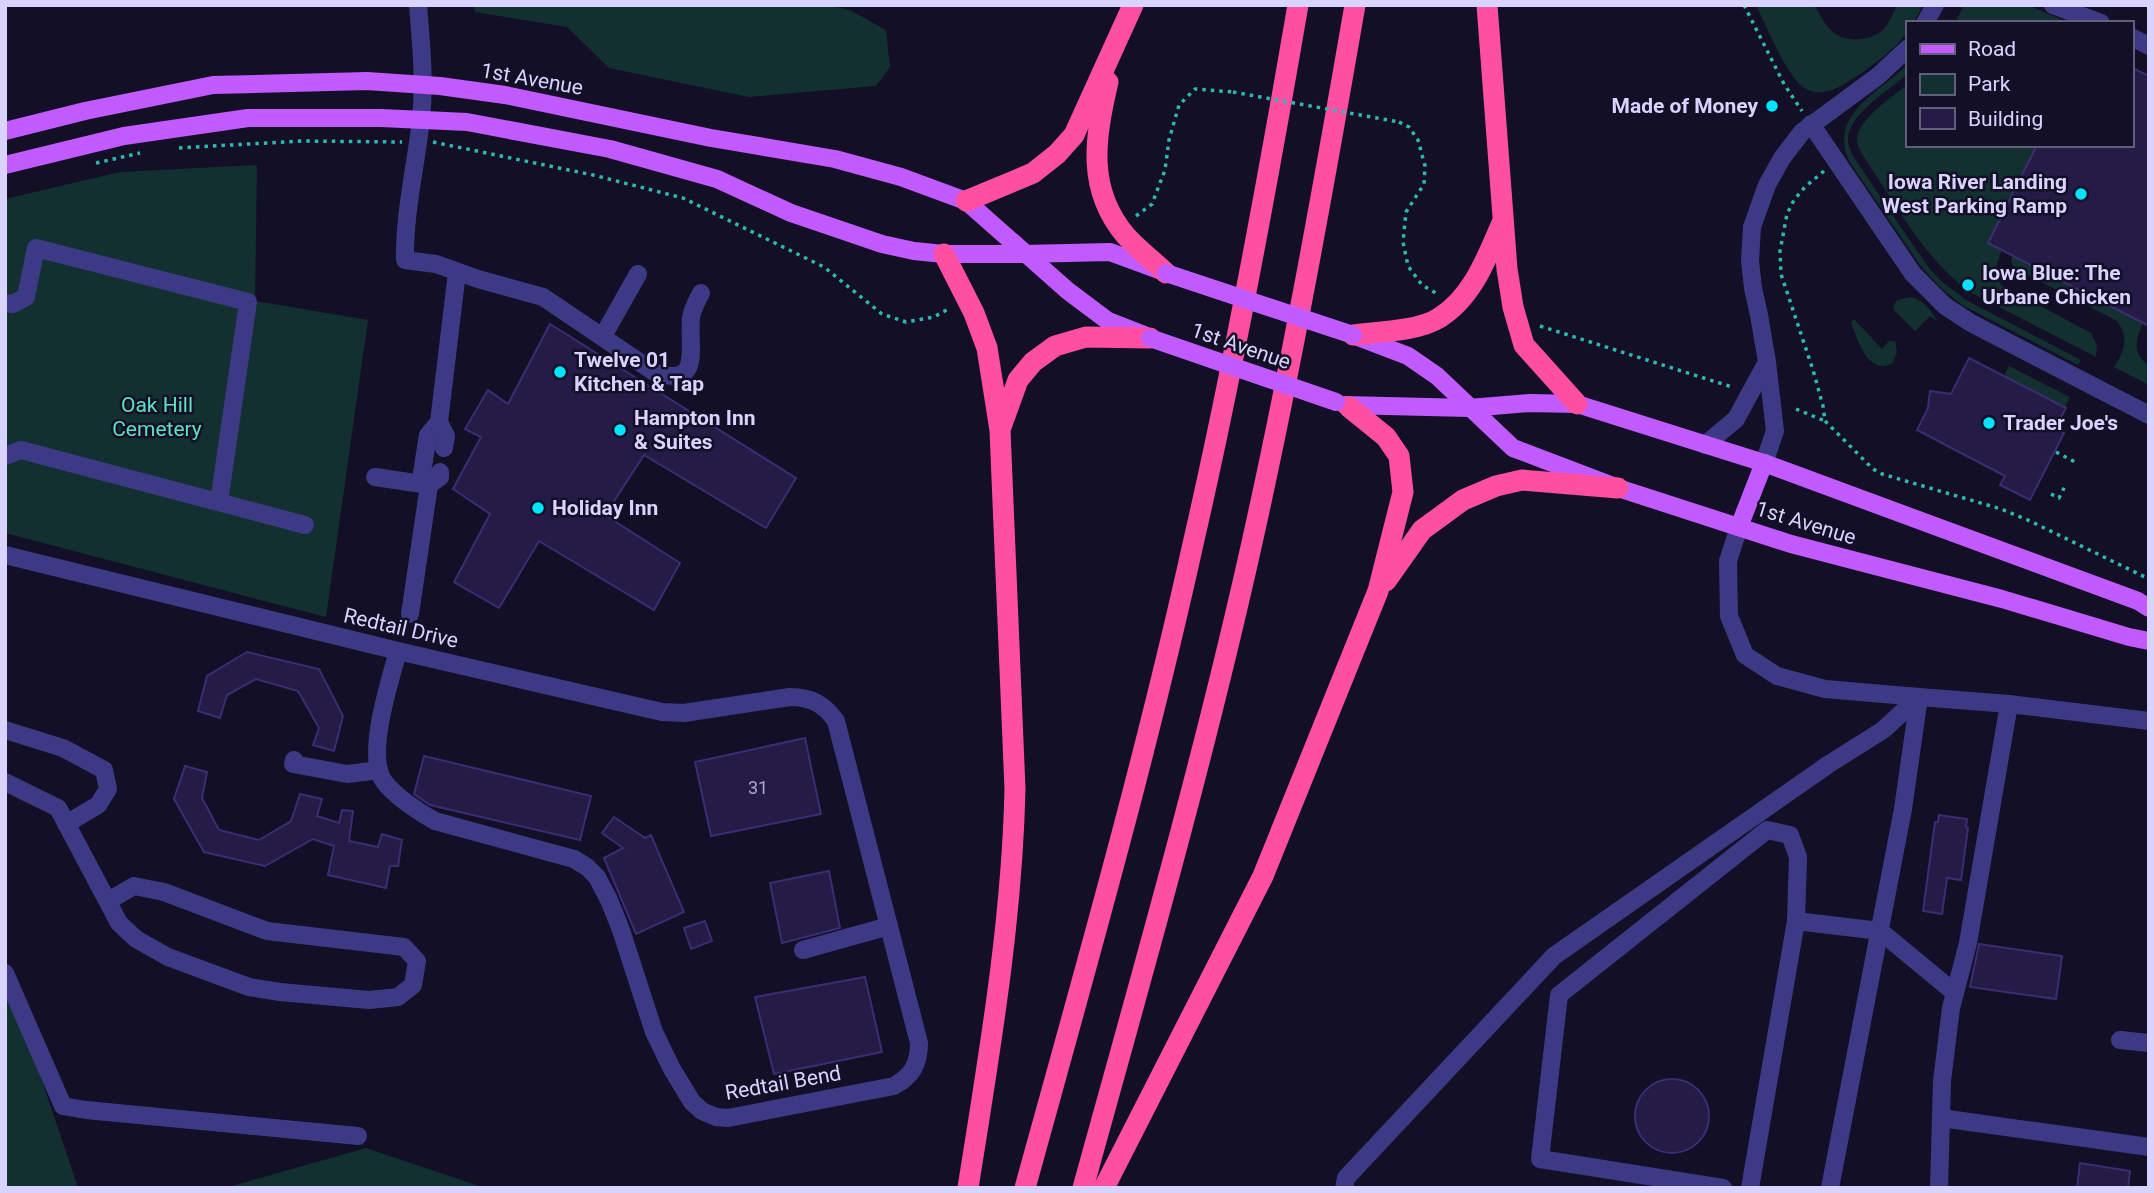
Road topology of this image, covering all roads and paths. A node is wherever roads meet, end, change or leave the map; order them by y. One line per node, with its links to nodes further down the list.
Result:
1 (418, 5): 15 (street)
2 (1133, 5): 12 (highway)
3 (1298, 5): 94 (highway)
4 (1355, 5): 95 (highway)
5 (1487, 5): 27 (highway)
6 (1744, 5): 17 (path)
7 (1935, 5): 9 (street)
8 (2053, 5): 10 (street)
9 (1926, 21)
10 (2096, 21)
11 (2133, 38): 13 (street)
12 (1118, 39): 25 (highway); 31 (highway)
13 (2149, 46)
14 (1906, 50): 17 (street)
15 (423, 86): 16 (street); 18 (main road, 1st Avenue); 25 (main road, 1st Avenue)
16 (421, 120): 19 (street); 22 (main road, 1st Avenue); 28 (main road, 1st Avenue)
17 (1811, 124): 41 (street); 47 (street)
18 (5, 131)
19 (418, 139): 20 (path); 30 (street); 36 (path)
20 (176, 148)
21 (149, 151): 23 (path)
22 (5, 165)
23 (84, 166)
24 (1805, 187): 48 (path)
25 (966, 201): 29 (main road, 1st Avenue)
26 (1134, 218): 34 (path, bridge)
27 (1503, 221): 38 (highway); 43 (highway)
28 (944, 254): 29 (main road, 1st Avenue); 50 (highway)
29 (1024, 254): 31 (main road, 1st Avenue); 40 (main road, 1st Avenue)
30 (457, 272): 39 (street); 49 (street)
31 (1166, 273): 38 (main road, 1st Avenue, bridge)
32 (638, 274): 39 (street)
33 (701, 293): 39 (street)
34 (1444, 298)
35 (5, 303): 62 (street)
36 (951, 306)
37 (1540, 326): 42 (path)
38 (1353, 335): 45 (main road, 1st Avenue)
39 (603, 336)
40 (1150, 338): 44 (main road, 1st Avenue, bridge); 50 (highway)
41 (1767, 362): 51 (street); 55 (street)
42 (1738, 389)
43 (1577, 404): 45 (main road, 1st Avenue); 51 (main road, 1st Avenue)
44 (1343, 405): 45 (main road, 1st Avenue); 67 (highway)
45 (1469, 408): 60 (main road, 1st Avenue)
46 (1796, 409): 48 (path)
47 (2149, 415)
48 (1825, 421): 66 (path)
49 (439, 422): 52 (street); 58 (street)
50 (1000, 430): 93 (highway)
51 (1705, 445): 55 (main road, 1st Avenue)
52 (444, 448)
53 (2056, 452): 56 (path)
54 (5, 456): 62 (street)
55 (1764, 463): 64 (main road); 68 (main road, 1st Avenue)
56 (2077, 463)
57 (376, 477): 58 (street)
58 (435, 479): 69 (street)
59 (2066, 484): 61 (path)
60 (1618, 488): 64 (main road, 1st Avenue); 67 (highway)
61 (2051, 494)
62 (219, 502): 63 (street)
63 (305, 524)
64 (1739, 527): 70 (main road, 1st Avenue); 72 (street)
65 (5, 555): 71 (street, Redtail Drive)
66 (2149, 579)
67 (1378, 592): 96 (highway)
68 (2149, 608)
69 (410, 614)
70 (2149, 641)
71 (398, 651): 73 (street, Redtail Drive); 78 (street)
72 (1919, 696): 74 (street); 84 (street); 97 (street)
73 (790, 697): 83 (street, Redtail Bend)
74 (2009, 704): 75 (street); 87 (street)
75 (2149, 721)
76 (5, 730): 80 (street)
77 (294, 760): 78 (street)
78 (379, 770): 83 (street, Redtail Bend)
79 (5, 782): 80 (street)
80 (66, 824): 81 (street)
81 (108, 901): 81 (street)
82 (1796, 921): 84 (street); 98 (street); 99 (street)
83 (889, 926): 85 (street)
84 (1880, 931): 87 (street); 100 (street)
85 (803, 950)
86 (5, 973): 91 (street)
87 (1955, 993): 90 (street)
88 (2120, 1040): 89 (street)
89 (2149, 1043)
90 (1941, 1118): 92 (street); 101 (street)
91 (358, 1136)
92 (2149, 1147)
93 (968, 1188)
94 (1025, 1188)
95 (1083, 1188)
96 (1104, 1188)
97 (1344, 1188)
98 (1723, 1188)
99 (1750, 1188)
100 (1829, 1188)
101 (1939, 1188)

